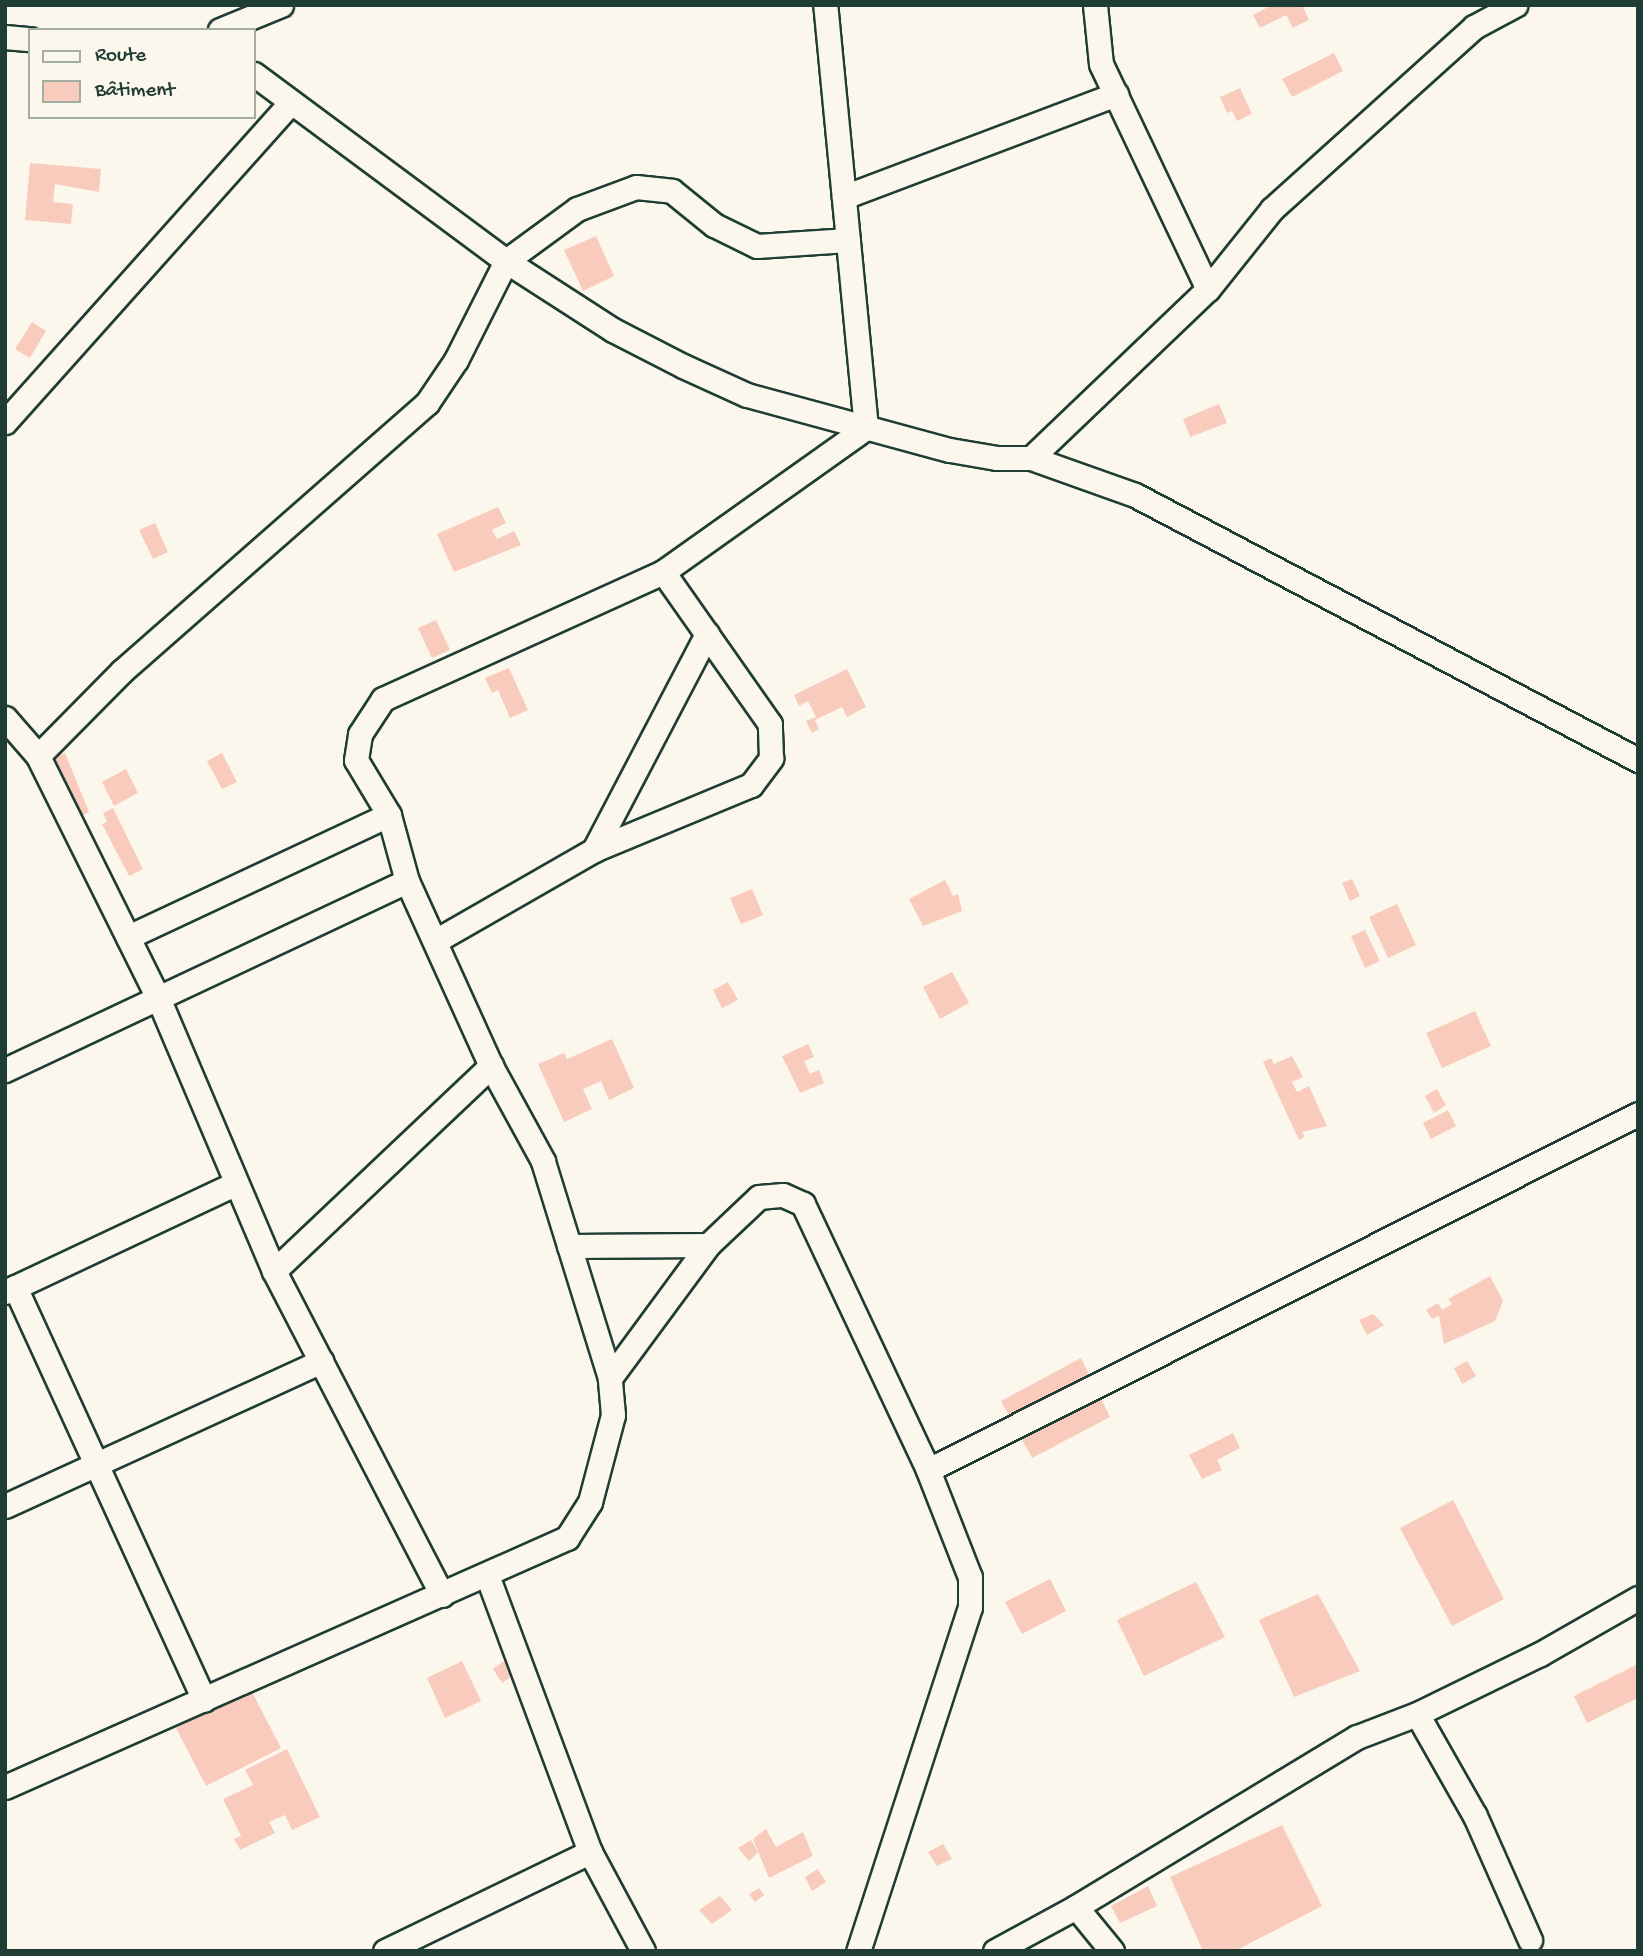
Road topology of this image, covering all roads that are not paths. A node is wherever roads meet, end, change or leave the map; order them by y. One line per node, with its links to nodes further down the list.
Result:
1 (281, 5): 5 (street)
2 (825, 5): 11 (street)
3 (1095, 5): 9 (street)
4 (1515, 5): 14 (street)
5 (225, 28)
6 (5, 37): 7 (street)
7 (28, 39)
8 (256, 76): 10 (street)
9 (1116, 93): 11 (street); 14 (street)
10 (290, 103): 13 (street); 15 (street)
11 (844, 197): 12 (street)
12 (848, 240): 13 (street); 16 (street)
13 (506, 261): 16 (street); 21 (street)
14 (1208, 289): 17 (street)
15 (5, 422)
16 (866, 429): 17 (street); 18 (street)
17 (1031, 458): 22 (street)
18 (663, 572): 19 (street); 23 (street)
19 (707, 634): 24 (street); 24 (street)
20 (5, 718): 21 (street)
21 (38, 756): 26 (street)
22 (1638, 760)
23 (389, 815): 25 (street); 26 (street)
24 (594, 850): 27 (street)
25 (407, 881): 27 (street); 28 (street)
26 (128, 937): 28 (street)
27 (438, 940): 29 (street)
28 (159, 1000): 30 (street); 32 (street)
29 (491, 1066): 34 (street); 35 (street)
30 (5, 1070)
31 (1638, 1114): 40 (street)
32 (233, 1184): 35 (street); 36 (street)
33 (708, 1245): 34 (street); 38 (street); 40 (street)
34 (569, 1246): 38 (street)
35 (274, 1271): 37 (street)
36 (10, 1289): 39 (street)
37 (321, 1361): 39 (street); 43 (street)
38 (610, 1378): 42 (street)
39 (97, 1465): 41 (street); 45 (street)
40 (928, 1470): 53 (street)
41 (5, 1506)
42 (487, 1575): 43 (street); 48 (street)
43 (442, 1595): 45 (street)
44 (1638, 1598): 46 (street)
45 (204, 1700): 47 (street)
46 (1417, 1714): 49 (street); 50 (street)
47 (5, 1787)
48 (590, 1852): 51 (street); 52 (street)
49 (1076, 1907): 54 (street); 55 (street)
50 (1537, 1947)
51 (385, 1951)
52 (643, 1951)
53 (858, 1951)
54 (995, 1951)
55 (1112, 1951)

